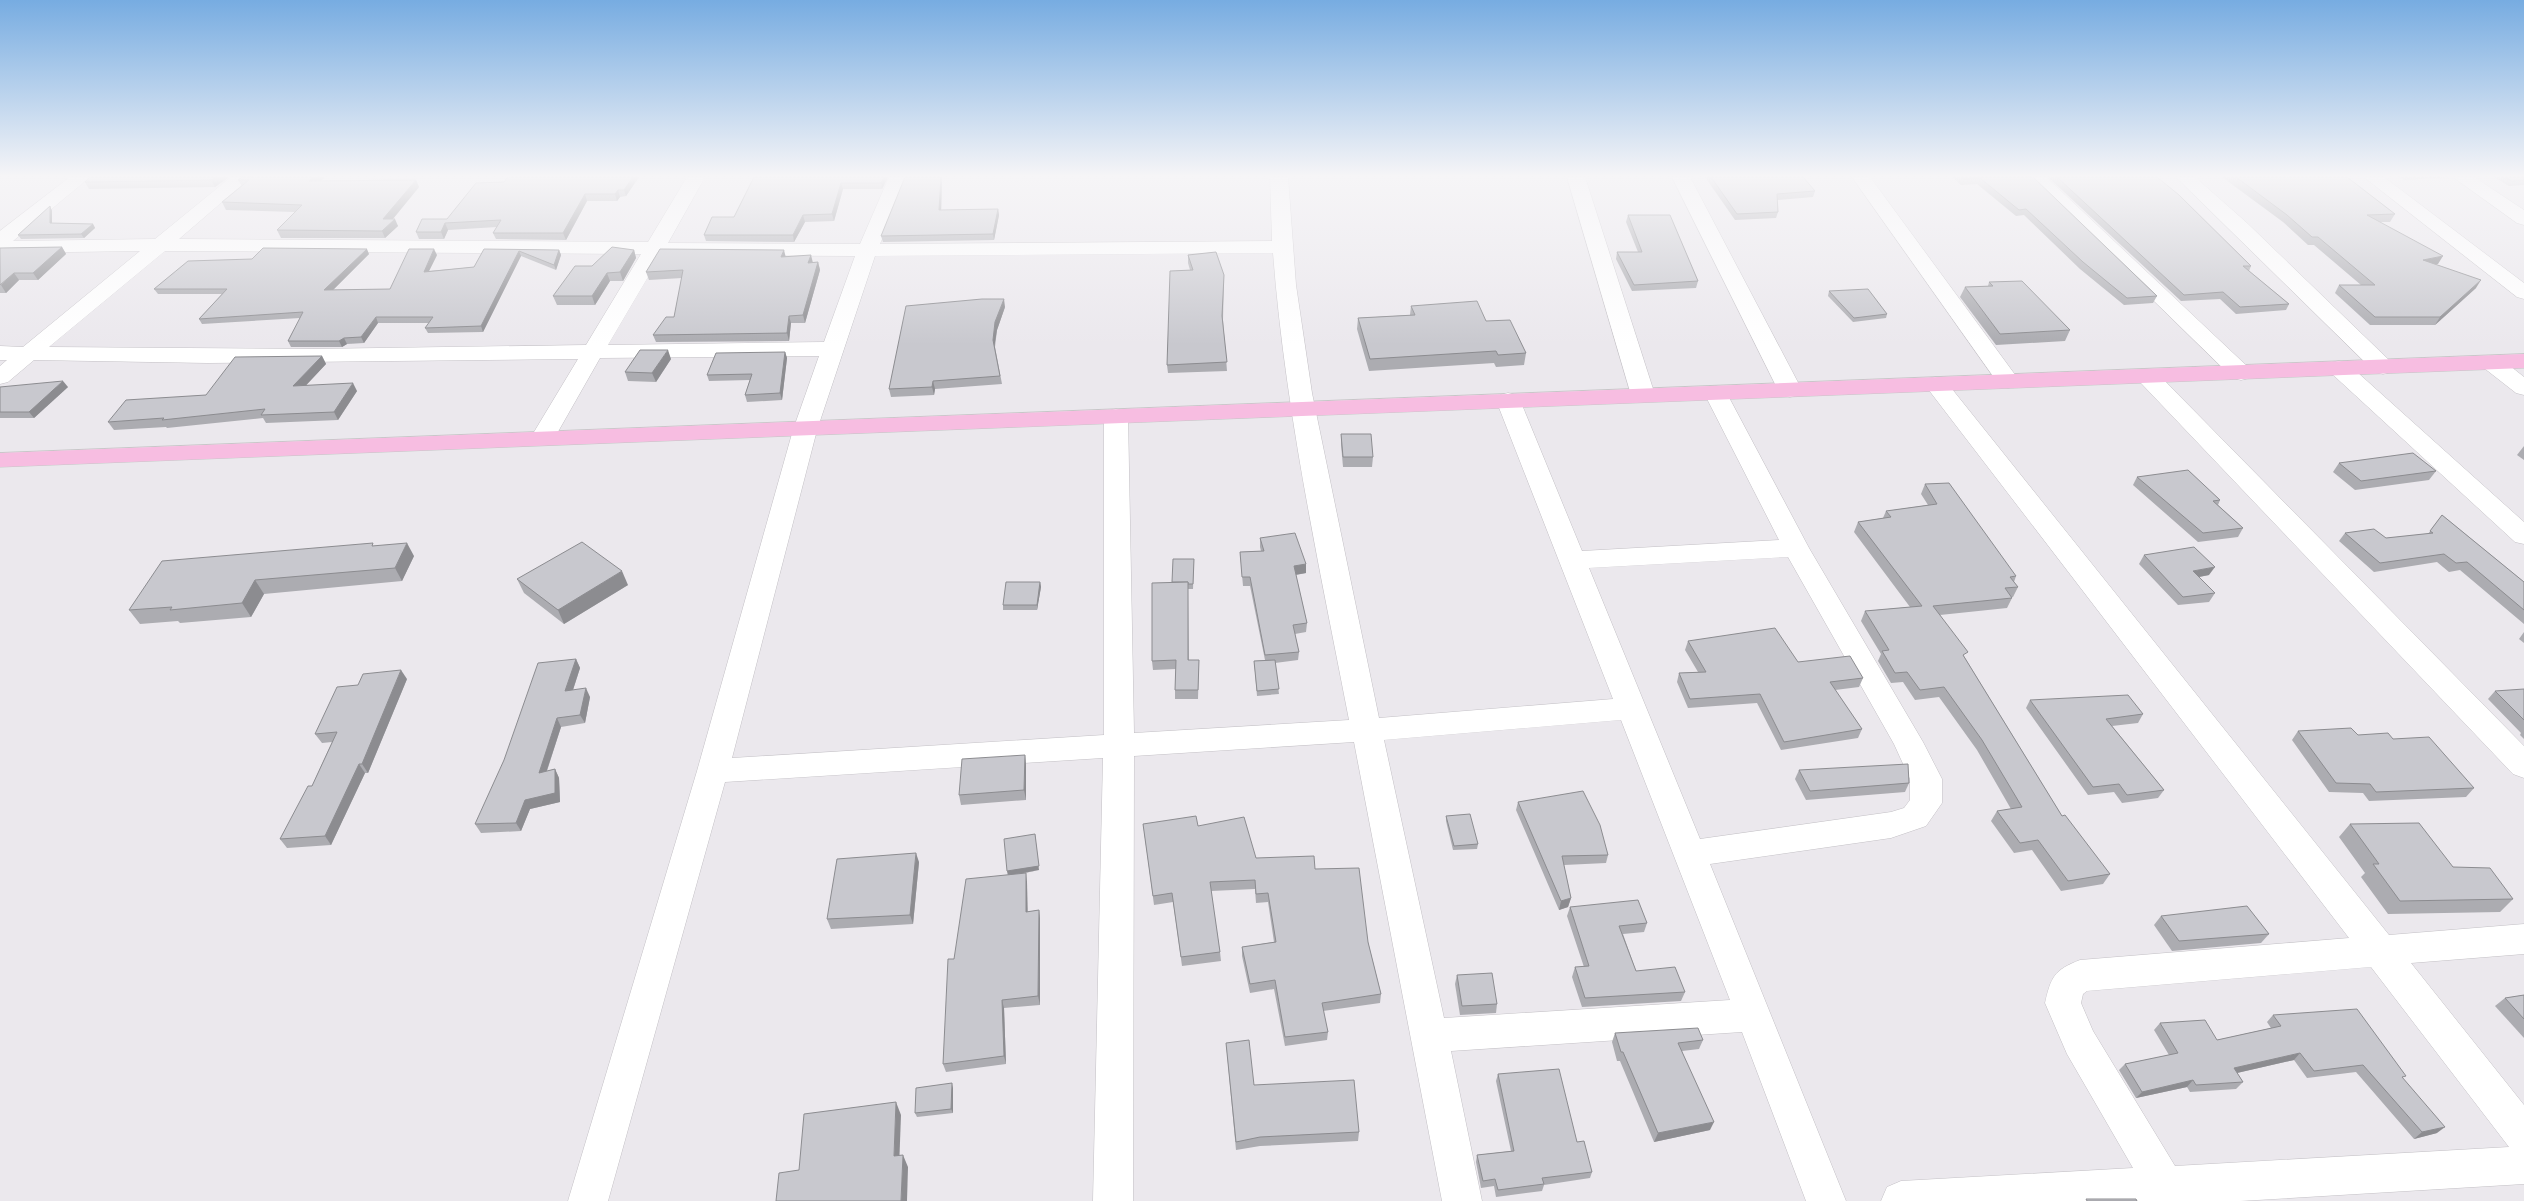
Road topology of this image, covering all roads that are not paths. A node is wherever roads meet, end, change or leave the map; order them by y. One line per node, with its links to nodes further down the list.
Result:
1 (10, 233): 12 (street)
2 (175, 233): 13 (street)
3 (665, 233): 16 (street)
4 (874, 233): 17 (street)
5 (1281, 233): 15 (street)
6 (1593, 233): 35 (street)
7 (1710, 233): 33 (street)
8 (1903, 233): 30 (street)
9 (2095, 233): 27 (street)
10 (2246, 233): 25 (street)
11 (2447, 233): 18 (street)
12 (0, 241)
13 (161, 245): 14 (street); 16 (street); 22 (street)
14 (0, 247)
15 (1282, 247): 17 (street); 37 (street)
16 (657, 248): 17 (street); 20 (street)
17 (867, 250): 19 (street)
18 (2524, 293)
19 (831, 349): 20 (street); 39 (street)
20 (592, 350): 22 (street); 40 (street)
21 (0, 353): 22 (street)
22 (29, 354): 29 (street)
23 (2524, 361): 24 (main road)
24 (2492, 362): 25 (main road); 32 (street)
25 (2383, 367): 26 (main road)
26 (2338, 368): 27 (main road); 42 (street)
27 (2241, 373): 28 (main road)
28 (2147, 376): 30 (main road); 48 (street)
29 (0, 377)
30 (2008, 381): 31 (main road)
31 (1936, 384): 33 (main road); 52 (street)
32 (2524, 388)
33 (1790, 390): 34 (main road)
34 (1716, 393): 35 (main road); 43 (street)
35 (1643, 395): 36 (main road)
36 (1508, 400): 37 (main road); 44 (street)
37 (1302, 408): 38 (main road); 46 (street)
38 (1116, 416): 39 (main road); 47 (street)
39 (805, 430): 40 (main road); 49 (street)
40 (544, 437): 41 (main road)
41 (0, 460)
42 (2524, 536)
43 (1796, 548): 44 (street); 50 (street)
44 (1572, 560): 45 (street)
45 (1632, 708): 46 (street); 50 (street)
46 (1366, 730): 47 (street); 54 (street)
47 (1119, 744): 49 (street); 59 (street)
48 (2524, 766)
49 (713, 771): 58 (street)
50 (1690, 854): 53 (street)
51 (2524, 938): 52 (street)
52 (2380, 951): 55 (street); 57 (street)
53 (1754, 1015): 54 (street); 61 (street)
54 (1430, 1036): 60 (street)
55 (2524, 1135)
56 (2524, 1165): 57 (street)
57 (2170, 1193): 62 (street)
58 (588, 1201)
59 (1113, 1201)
60 (1462, 1201)
61 (1826, 1201)
62 (1901, 1201)

